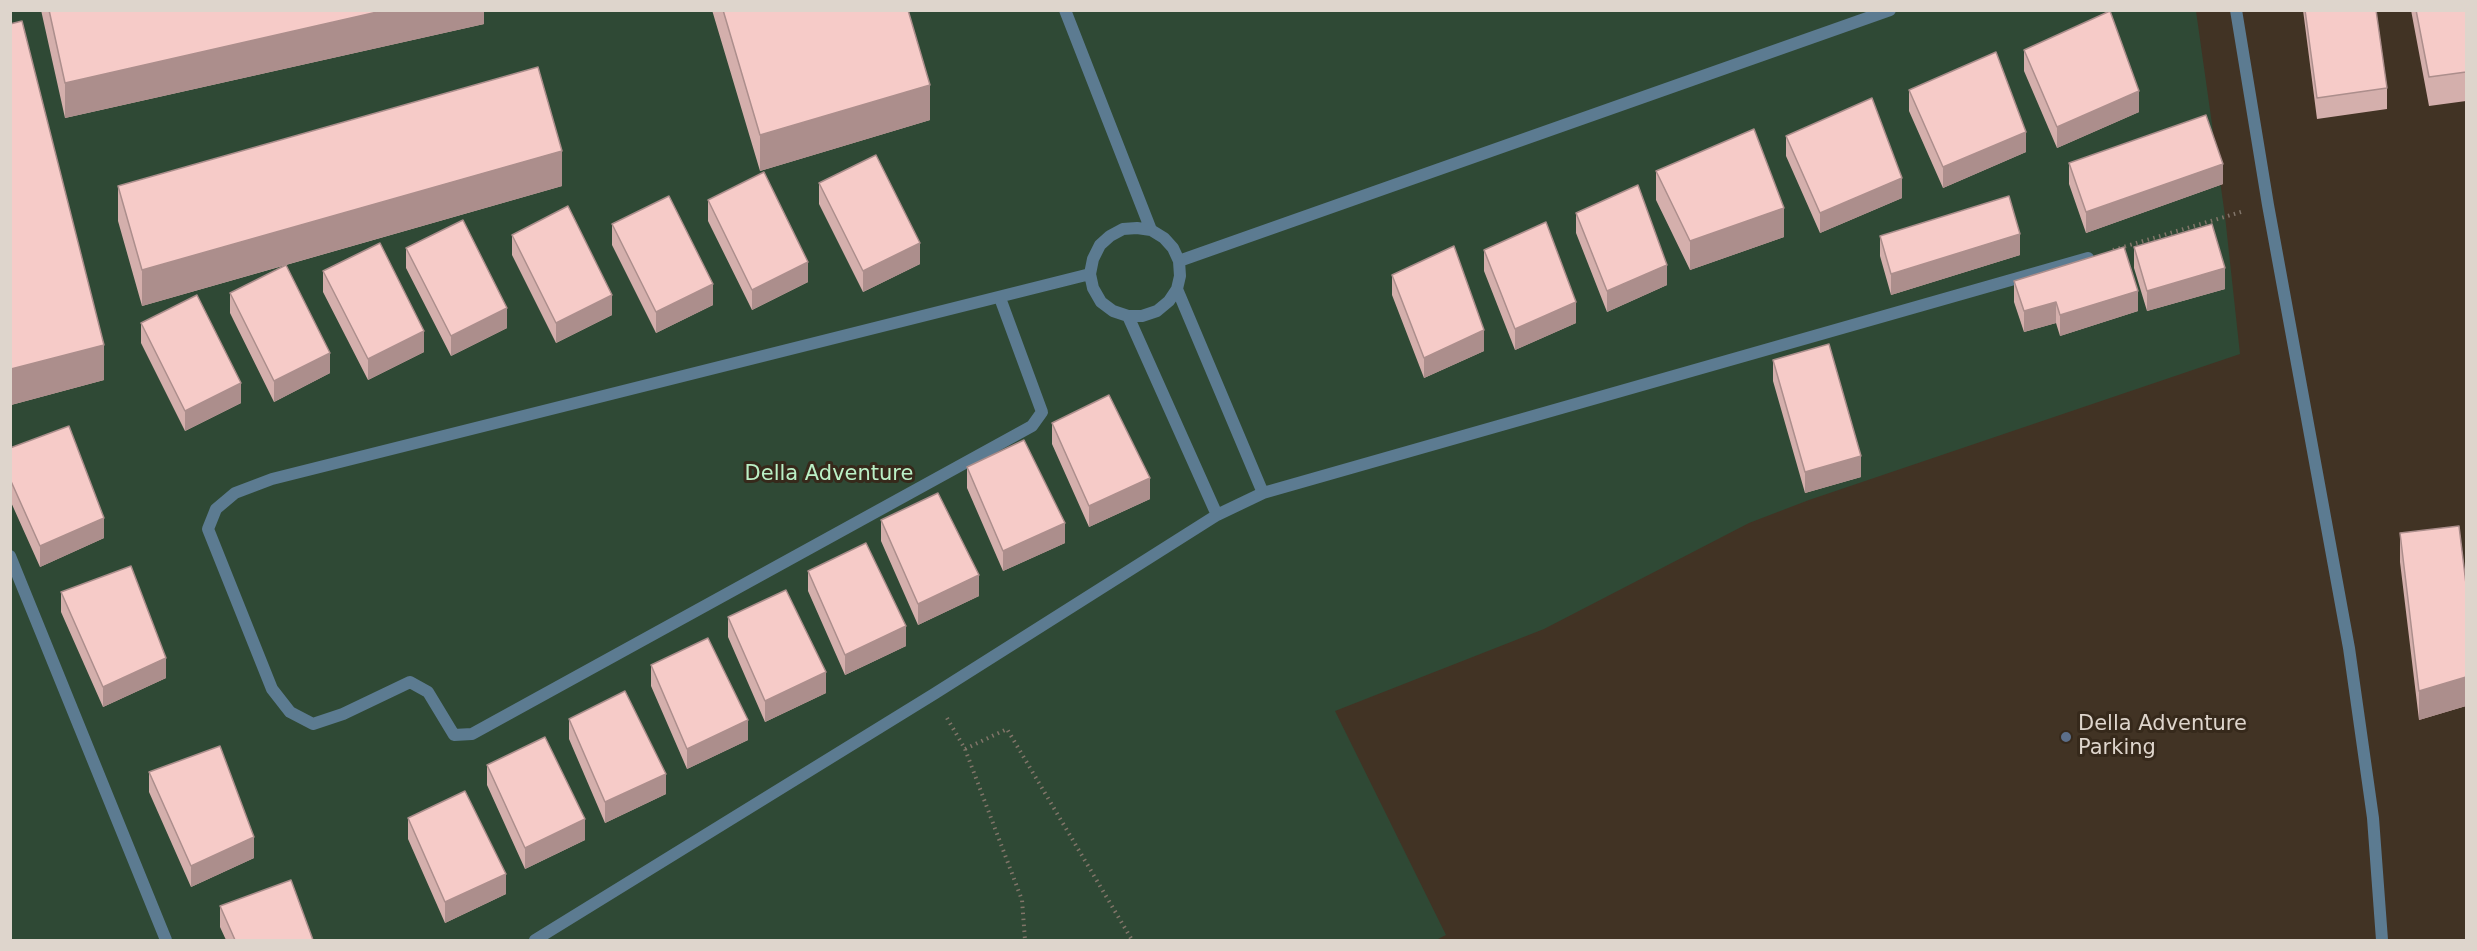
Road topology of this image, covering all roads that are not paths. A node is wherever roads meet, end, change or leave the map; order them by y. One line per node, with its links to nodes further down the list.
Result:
1 (1065, 10): 4 (street)
2 (1890, 10): 6 (street)
3 (2236, 10): 16 (street)
4 (1151, 230): 6 (street); 7 (street)
5 (2088, 258): 11 (street)
6 (1179, 261): 8 (street)
7 (1090, 274): 9 (street); 10 (street)
8 (1177, 290): 10 (street); 11 (street)
9 (1000, 298): 9 (street)
10 (1128, 316): 12 (street)
11 (1263, 493): 12 (street)
12 (1217, 515): 15 (street)
13 (10, 556): 14 (street)
14 (166, 940)
15 (536, 940)
16 (2382, 940)

